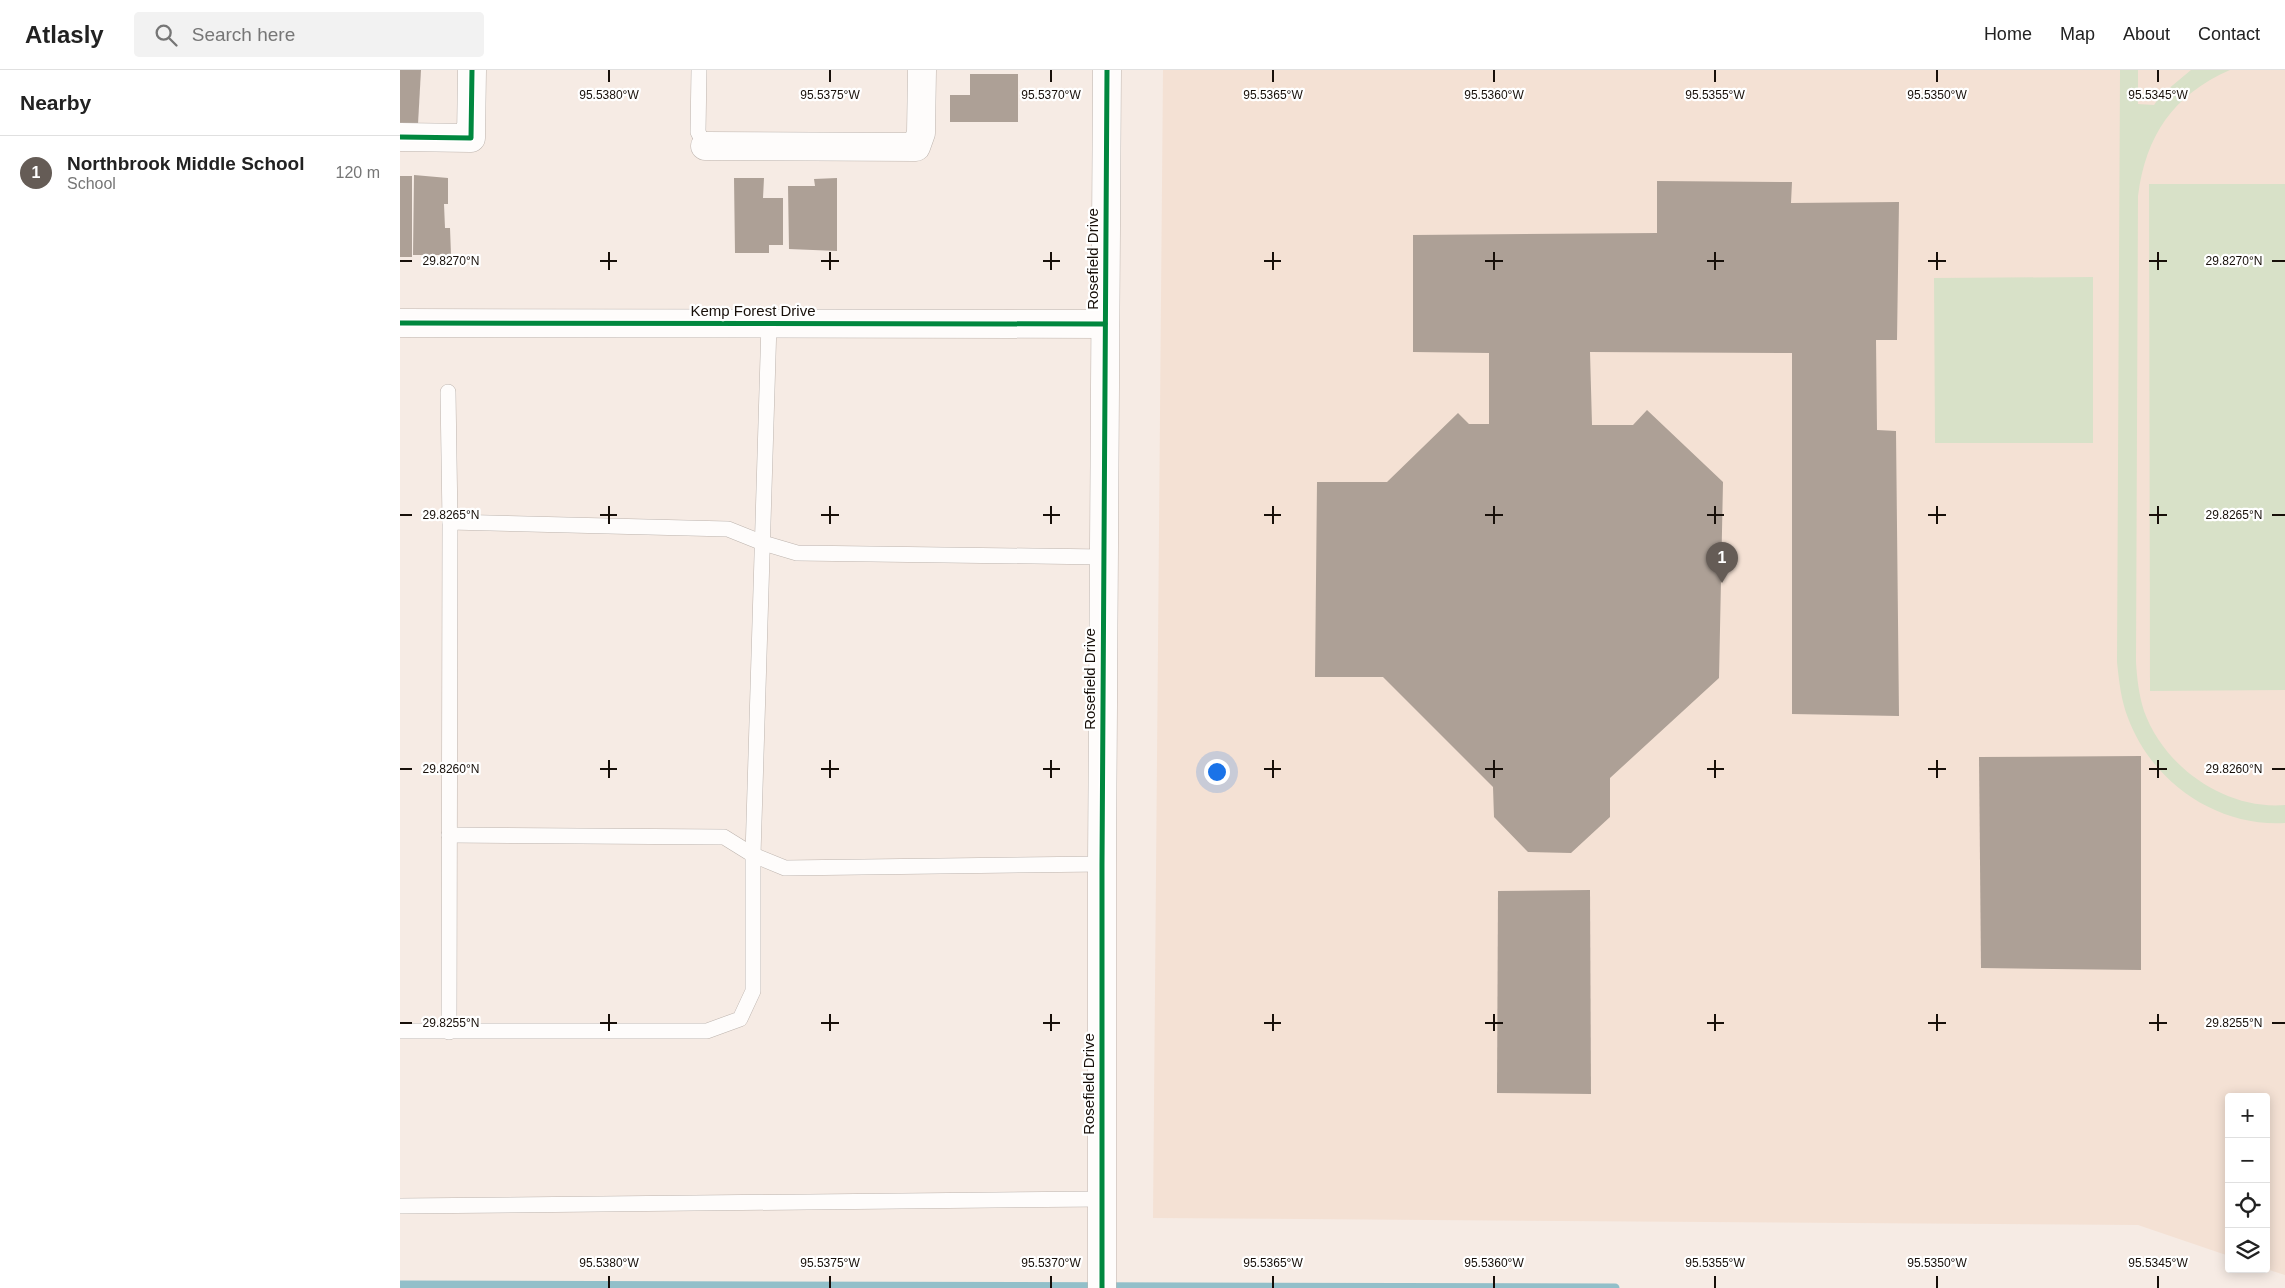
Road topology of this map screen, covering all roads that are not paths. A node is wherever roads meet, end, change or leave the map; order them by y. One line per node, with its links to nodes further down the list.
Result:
1 (472, 70): 5 (street)
2 (699, 70): 6 (lane)
3 (922, 70): 6 (street)
4 (1107, 70): 9 (street, Rosefield Drive)
5 (400, 137)
6 (705, 146)
7 (400, 323): 8 (street, Kemp Forest Drive)
8 (769, 324): 9 (street, Kemp Forest Drive); 12 (lane)
9 (1105, 324): 13 (street, Rosefield Drive)
10 (448, 392): 11 (lane)
11 (450, 522): 12 (lane); 14 (lane)
12 (763, 543): 13 (lane); 15 (lane)
13 (1104, 556): 16 (street, Rosefield Drive)
14 (449, 835): 15 (lane); 18 (lane)
15 (753, 855): 16 (lane); 18 (lane)
16 (1102, 864): 19 (street, Rosefield Drive)
17 (400, 1031): 18 (lane)
18 (449, 1032)
19 (1102, 1199): 20 (lane); 21 (street, Rosefield Drive)
20 (400, 1206)
21 (1102, 1288)

